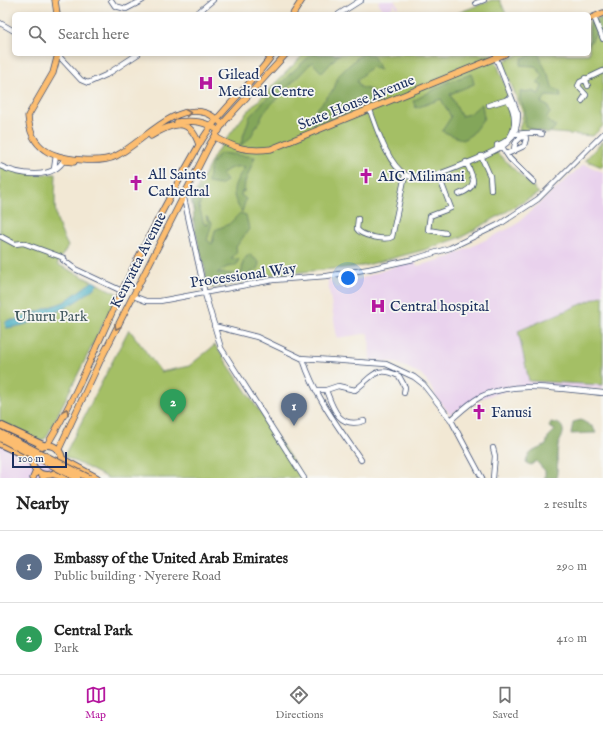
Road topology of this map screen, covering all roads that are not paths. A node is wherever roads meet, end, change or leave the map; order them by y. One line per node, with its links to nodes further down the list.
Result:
1 (56, 0): 9 (main road)
2 (111, 0): 3 (street)
3 (143, 0)
4 (213, 0): 10 (street)
5 (302, 0): 11 (main road); 12 (main road)
6 (360, 0): 13 (street)
7 (484, 0): 8 (street)
8 (476, 3)
9 (57, 12)
10 (198, 12)
11 (294, 12)
12 (299, 12)
13 (342, 12)
14 (603, 13): 15 (main road)
15 (592, 18): 18 (street)
16 (0, 23): 17 (street)
17 (12, 30)
18 (603, 40)
19 (57, 56): 50 (main road)
20 (60, 56): 21 (street)
21 (135, 56)
22 (271, 56): 29 (main road, Kenyatta Avenue)
23 (284, 56): 30 (main road, Kenyatta Avenue)
24 (500, 56): 25 (main road, State House Avenue)
25 (496, 58): 32 (street); 35 (main road, State House Avenue)
26 (603, 71): 27 (street)
27 (585, 78): 28 (street); 33 (street)
28 (588, 86)
29 (244, 90): 30 (main road); 36 (main road, Kenyatta Avenue)
30 (249, 95): 38 (main road, Kenyatta Avenue)
31 (507, 99): 32 (street); 34 (street); 47 (street)
32 (513, 99): 41 (street)
33 (582, 101)
34 (489, 105)
35 (370, 110): 45 (main road, State House Avenue); 57 (street)
36 (216, 119): 37 (main road, one-way to 36); 38 (main road); 39 (main road, Kenyatta Avenue)
37 (160, 125): 39 (main road); 52 (main road)
38 (223, 125): 40 (main road, Kenyatta Avenue)
39 (211, 126): 40 (main road); 46 (main road, Kenyatta Avenue)
40 (219, 131): 45 (main road, Kenyatta Avenue)
41 (514, 134): 44 (street); 47 (street)
42 (542, 134): 44 (street)
43 (603, 134): 66 (street, Processional Way)
44 (525, 135): 48 (street); 48 (street)
45 (214, 137): 61 (main road, Kenyatta Avenue)
46 (199, 145): 52 (main road); 65 (main road, Kenyatta Avenue)
47 (499, 148): 49 (street); 51 (street)
48 (514, 151): 49 (street)
49 (508, 154): 58 (street)
50 (56, 155): 52 (main road); 55 (street)
51 (481, 156): 53 (street); 59 (street)
52 (65, 159): 55 (street)
53 (466, 162): 56 (street); 60 (street)
54 (0, 166): 55 (street)
55 (54, 169)
56 (438, 174): 57 (street); 63 (street)
57 (405, 175): 62 (street)
58 (534, 182)
59 (492, 190)
60 (459, 194)
61 (184, 198): 66 (street); 67 (main road, Kenyatta Avenue)
62 (358, 219)
63 (446, 233)
64 (0, 236): 65 (street)
65 (122, 291): 71 (main road, Kenyatta Avenue)
66 (205, 294): 67 (street, Processional Way); 68 (street)
67 (133, 296): 72 (main road, Kenyatta Avenue, one-way to 72)
68 (214, 326): 69 (street); 70 (street)
69 (226, 331): 70 (street); 73 (street)
70 (216, 335): 99 (street)
71 (98, 343): 72 (main road); 85 (main road, Kenyatta Avenue, one-way to 71)
72 (107, 347): 87 (main road, Kenyatta Avenue)
73 (304, 359): 74 (street); 78 (street)
74 (317, 390): 75 (street); 90 (street)
75 (326, 390): 76 (street); 79 (street)
76 (404, 393)
77 (603, 393): 78 (street)
78 (450, 420): 100 (street)
79 (364, 421)
80 (0, 425): 85 (highway)
81 (0, 430): 85 (highway)
82 (0, 433): 97 (highway, bridge)
83 (0, 438): 96 (highway, bridge)
84 (0, 444): 88 (highway)
85 (43, 446): 87 (highway); 88 (highway)
86 (493, 448): 101 (street)
87 (58, 451): 89 (highway)
88 (32, 459): 91 (highway)
89 (62, 459): 92 (highway); 98 (highway)
90 (361, 460)
91 (36, 471): 93 (highway); 94 (main road)
92 (53, 474): 93 (highway); 95 (highway)
93 (44, 477)
94 (33, 478)
95 (67, 478)
96 (77, 478)
97 (89, 478)
98 (97, 478)
99 (304, 478)
100 (482, 478)
101 (493, 478)

